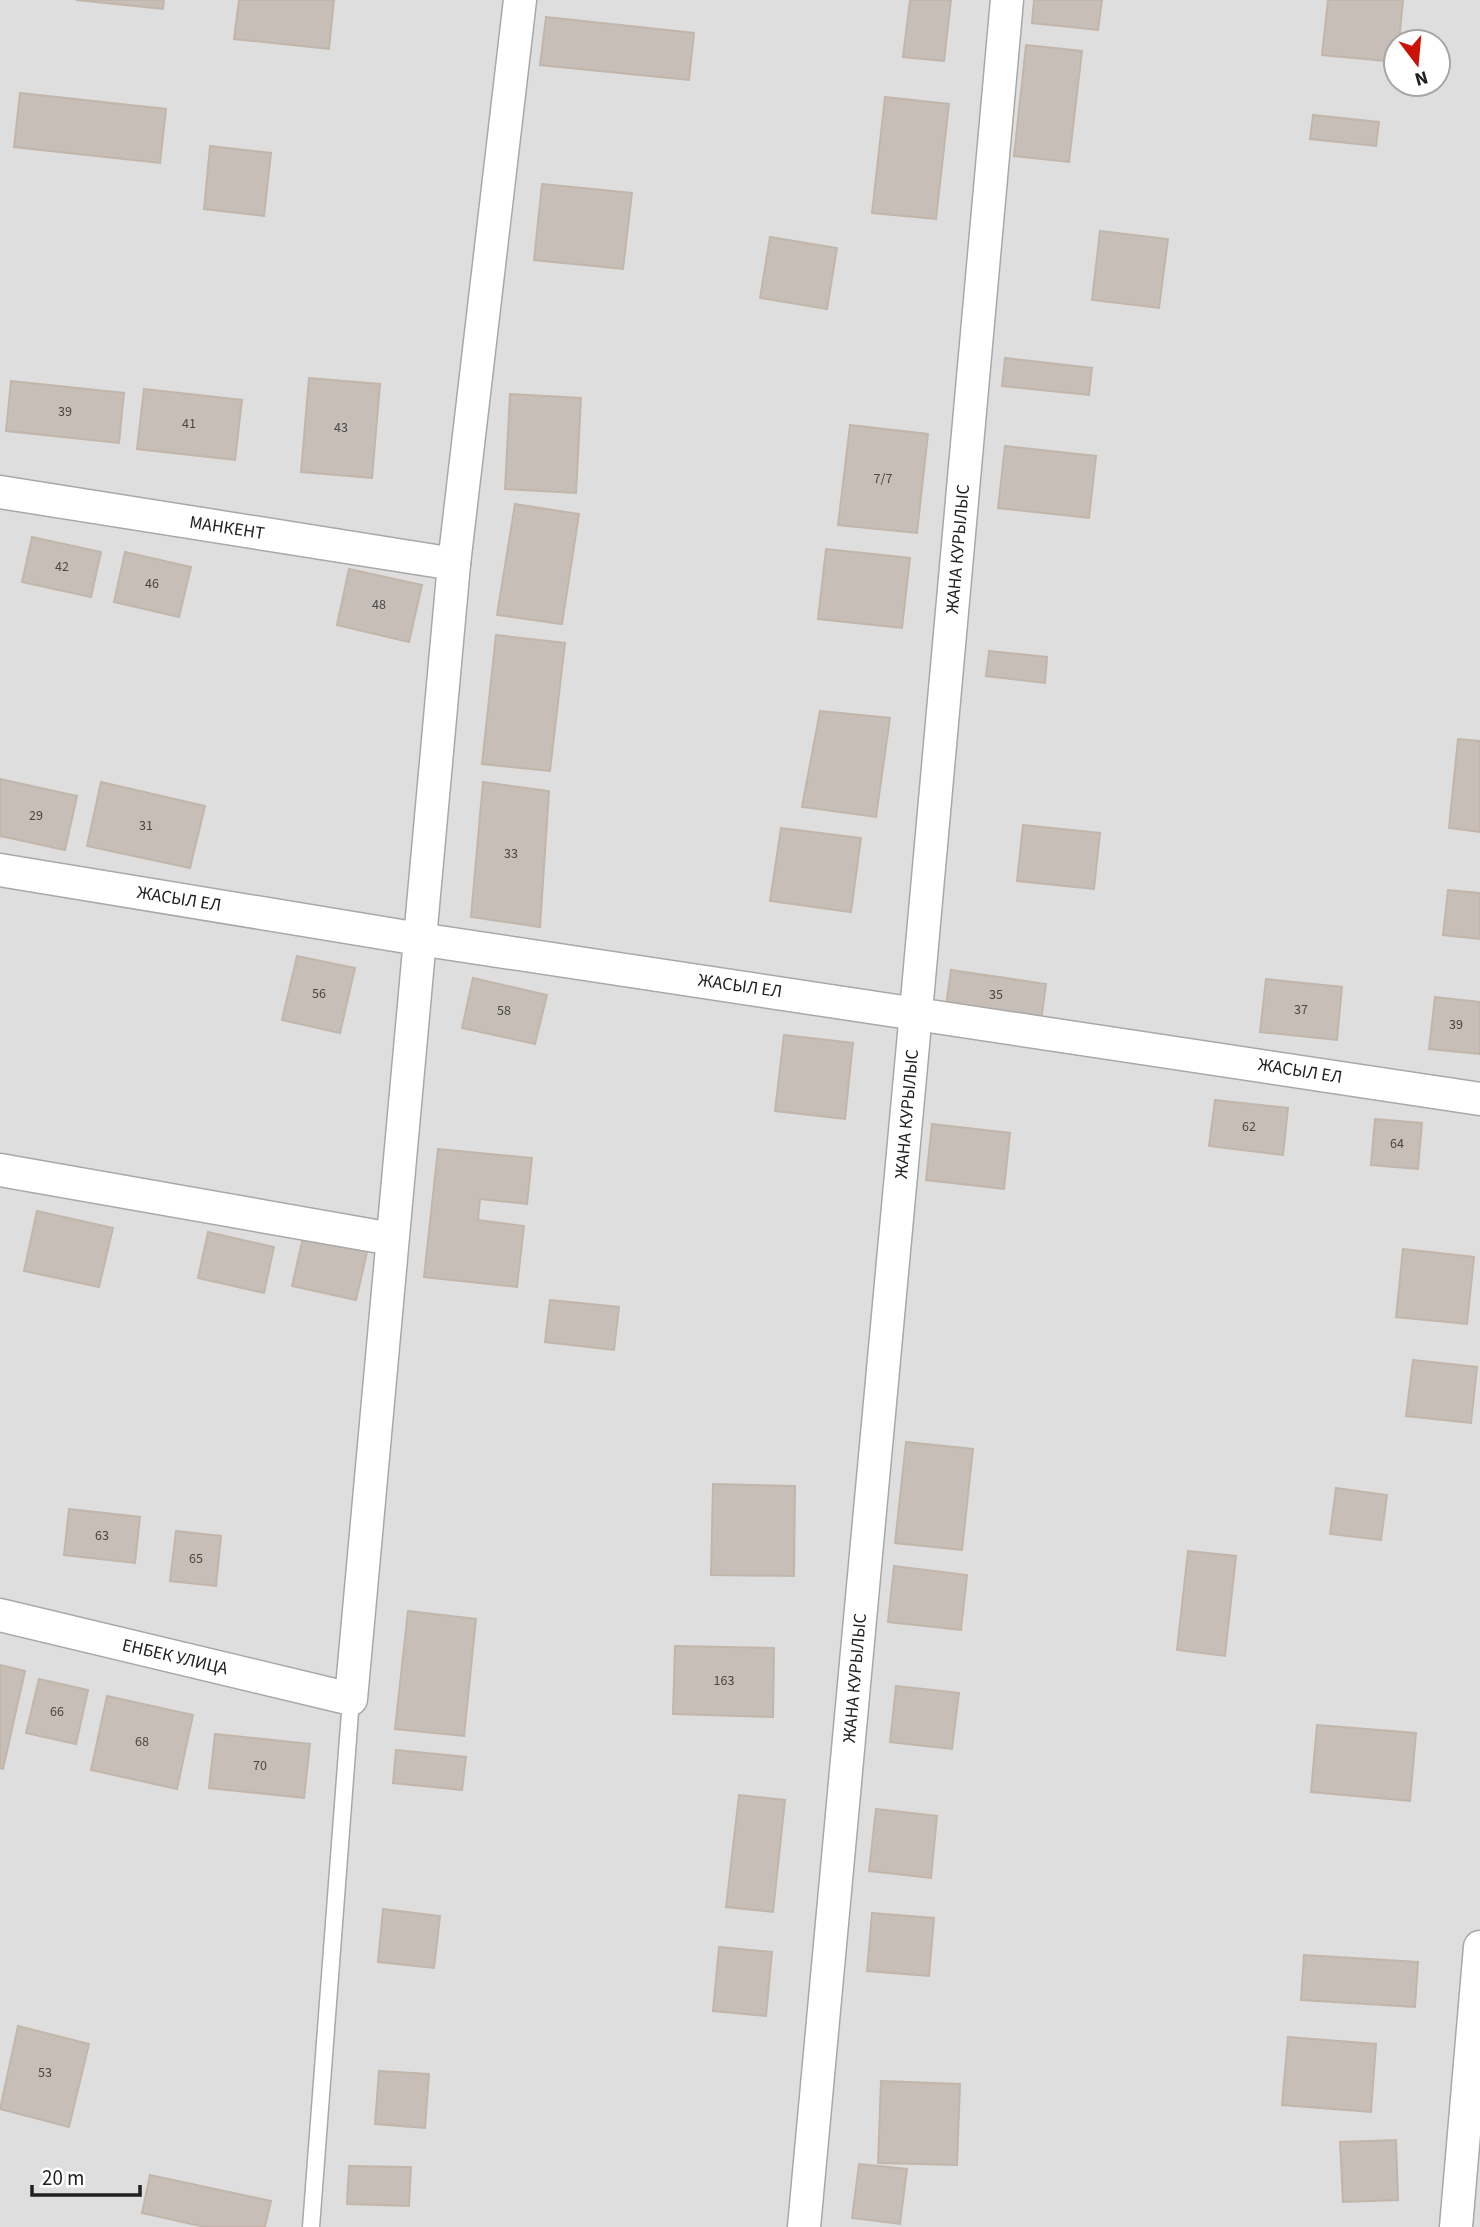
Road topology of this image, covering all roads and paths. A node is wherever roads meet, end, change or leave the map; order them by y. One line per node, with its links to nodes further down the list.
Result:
1 (520, 0): 4 (street)
2 (1007, 0): 7 (street, ЖАНА КУРЫЛЫС)
3 (0, 492): 4 (street, МАНКЕНТ)
4 (454, 564): 6 (street)
5 (0, 870): 6 (street, ЖАСЫЛ ЕЛ)
6 (419, 939): 7 (street, ЖАСЫЛ ЕЛ); 10 (street)
7 (916, 1012): 8 (street, ЖАСЫЛ ЕЛ); 15 (street, ЖАНА КУРЫЛЫС)
8 (1480, 1099)
9 (0, 1170): 10 (street)
10 (392, 1239): 12 (street)
11 (0, 1615): 12 (street, ЕНБЕК УЛИЦА)
12 (351, 1699): 14 (lane)
13 (1480, 1947): 16 (street)
14 (311, 2227)
15 (804, 2227)
16 (1456, 2227)

